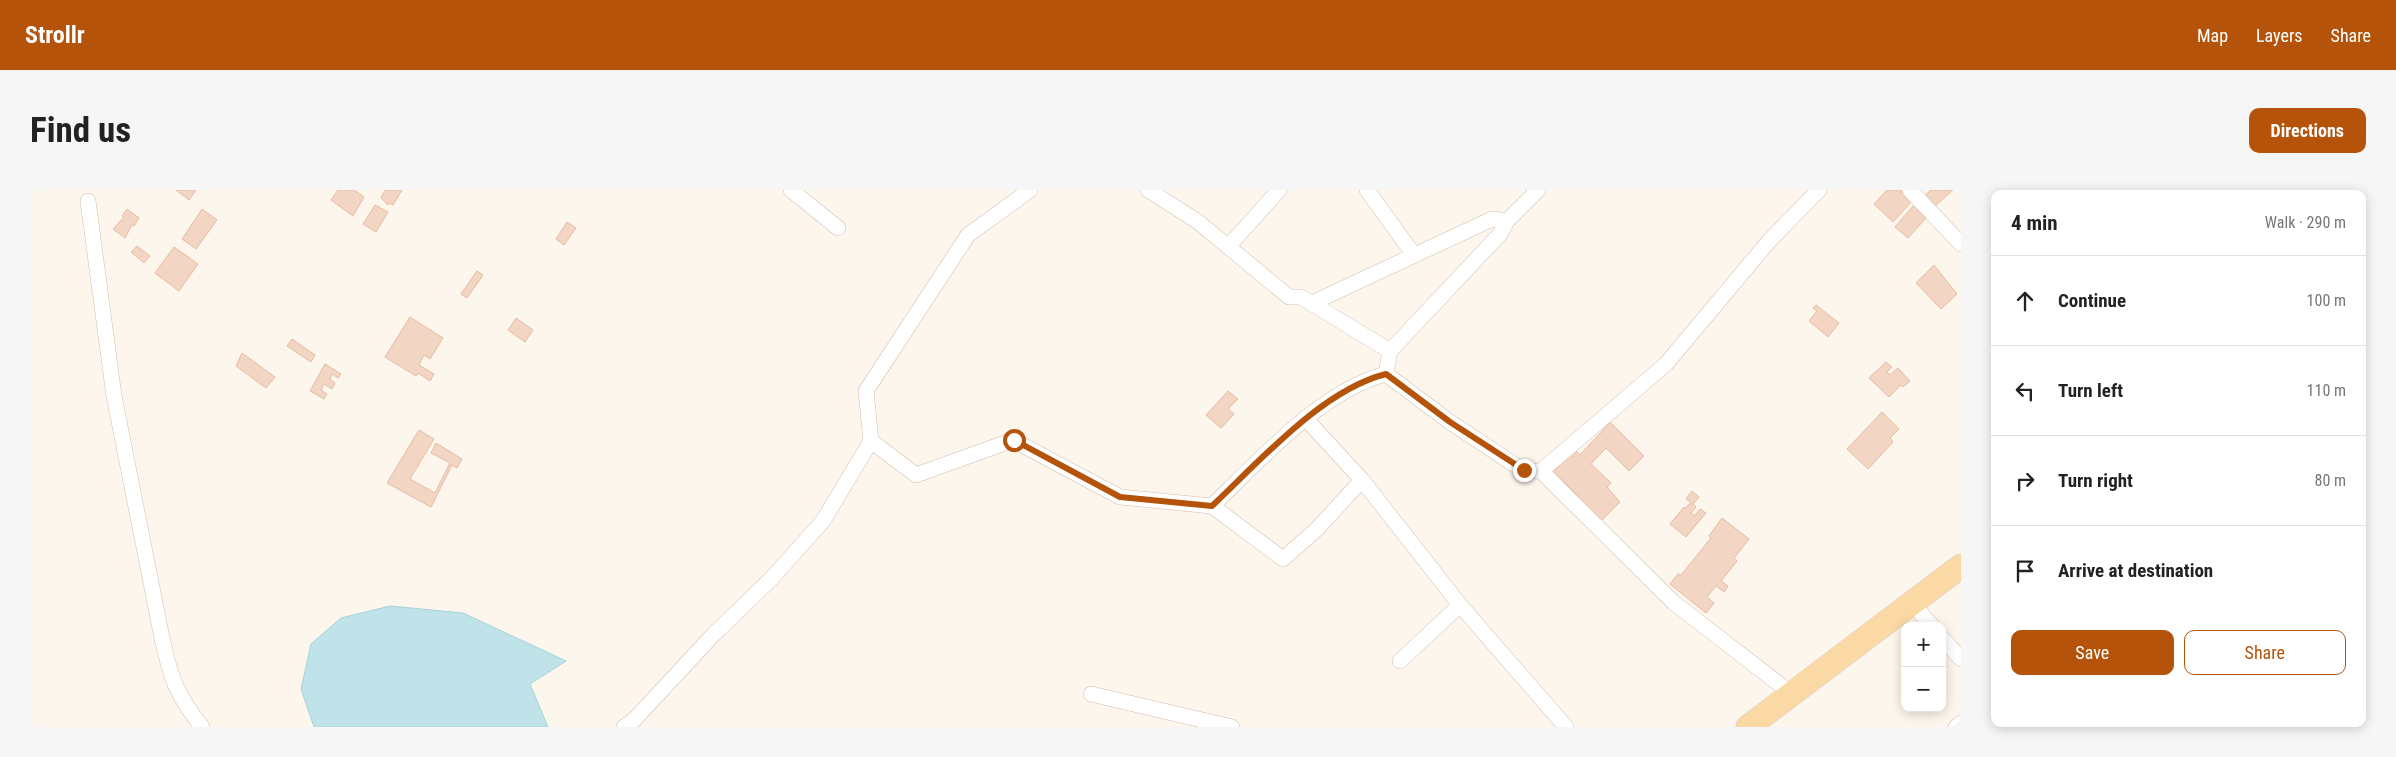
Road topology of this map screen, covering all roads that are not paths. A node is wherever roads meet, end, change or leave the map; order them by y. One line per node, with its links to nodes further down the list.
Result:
1 (1030, 190): 19 (street)
2 (1148, 190): 13 (street)
3 (1279, 190): 13 (street)
4 (1367, 190): 14 (street)
5 (1538, 190): 10 (street)
6 (1819, 190): 20 (street)
7 (1910, 190): 12 (street)
8 (800, 193): 11 (street)
9 (88, 201): 33 (street)
10 (1507, 220): 14 (street); 16 (street)
11 (838, 228)
12 (1961, 244)
13 (1228, 247): 15 (street)
14 (1414, 255): 15 (street)
15 (1312, 304): 16 (street)
16 (1390, 351): 17 (street)
17 (1386, 374): 18 (street); 20 (street)
18 (1306, 418): 21 (street); 22 (street)
19 (871, 441): 22 (street); 34 (street)
20 (1541, 471): 31 (street)
21 (1362, 480): 22 (street); 25 (street)
22 (1212, 506)
23 (1961, 566): 24 (main road)
24 (1912, 603): 26 (street); 31 (main road)
25 (1460, 605): 29 (street); 36 (street)
26 (1929, 622)
27 (1946, 642): 28 (street)
28 (1961, 659)
29 (1400, 661)
30 (1090, 694): 35 (street)
31 (1792, 694): 37 (main road)
32 (1961, 723): 38 (street)
33 (202, 727)
34 (624, 727)
35 (1232, 727)
36 (1566, 727)
37 (1748, 727)
38 (1956, 727)

